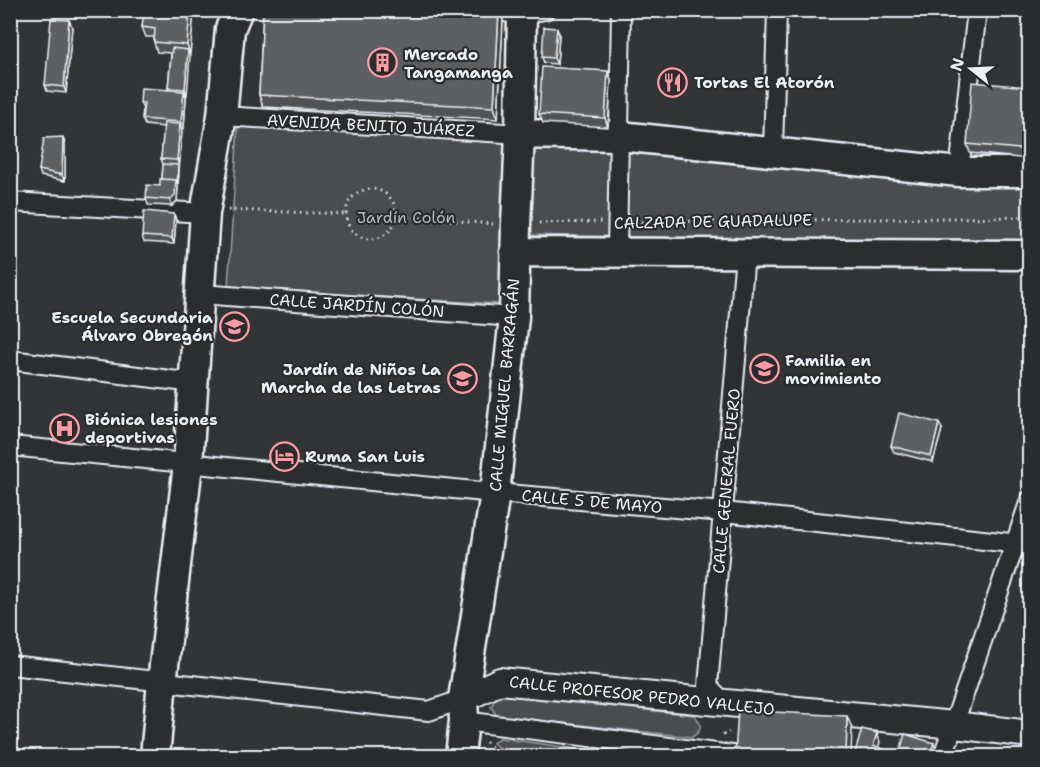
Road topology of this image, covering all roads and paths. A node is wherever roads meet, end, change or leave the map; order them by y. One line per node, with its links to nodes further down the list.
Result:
1 (238, 10): 7 (main road)
2 (483, 10): 6 (street)
3 (621, 10): 9 (street)
4 (777, 10): 10 (street)
5 (977, 10): 11 (street)
6 (530, 12): 8 (main road, CALLE MIGUEL BARRAGÁN)
7 (222, 116): 8 (street, AVENIDA BENITO JUÁREZ); 14 (main road)
8 (520, 134): 9 (main road); 19 (main road, CALLE MIGUEL BARRAGÁN)
9 (620, 136): 10 (main road); 18 (street)
10 (773, 152): 11 (main road)
11 (959, 172): 12 (main road)
12 (1029, 172)
13 (10, 201): 14 (street)
14 (206, 213): 15 (path); 23 (main road)
15 (346, 214): 16 (path); 16 (path)
16 (396, 216): 19 (path, CALZADA DE GUADALUPE)
17 (1029, 218): 18 (path, CALZADA DE GUADALUPE)
18 (618, 222): 19 (path, CALZADA DE GUADALUPE); 20 (street)
19 (516, 238): 20 (main road, CALZADA DE GUADALUPE); 24 (main road, CALLE MIGUEL BARRAGÁN)
20 (617, 254): 21 (main road, CALZADA DE GUADALUPE)
21 (745, 254): 22 (main road, CALZADA DE GUADALUPE); 31 (street, CALLE GENERAL FUERO)
22 (1029, 255)
23 (200, 294): 24 (street, CALLE JARDÍN COLÓN); 26 (main road)
24 (514, 317): 29 (main road, CALLE MIGUEL BARRAGÁN)
25 (10, 360): 26 (street)
26 (194, 383): 28 (main road)
27 (10, 446): 28 (street, CALLE 5 DE MAYO)
28 (188, 464): 29 (street, CALLE 5 DE MAYO); 34 (main road)
29 (495, 493): 31 (street, CALLE 5 DE MAYO); 36 (main road, CALLE MIGUEL BARRAGÁN)
30 (1029, 501): 32 (street)
31 (724, 512): 32 (street, CALLE 5 DE MAYO); 35 (street, CALLE GENERAL FUERO)
32 (1023, 544): 37 (street)
33 (10, 665): 34 (street, CALLE PROFESOR PEDRO VALLEJO)
34 (162, 682): 36 (street, CALLE PROFESOR PEDRO VALLEJO); 41 (main road)
35 (724, 703): 36 (street, CALLE PROFESOR PEDRO VALLEJO); 37 (street, CALLE PROFESOR PEDRO VALLEJO)
36 (464, 710): 40 (street); 42 (main road, CALLE MIGUEL BARRAGÁN)
37 (954, 725): 39 (street, CALLE PROFESOR PEDRO VALLEJO); 43 (street)
38 (729, 732): 40 (path)
39 (1029, 734)
40 (733, 755)
41 (155, 756)
42 (460, 756)
43 (943, 756)

